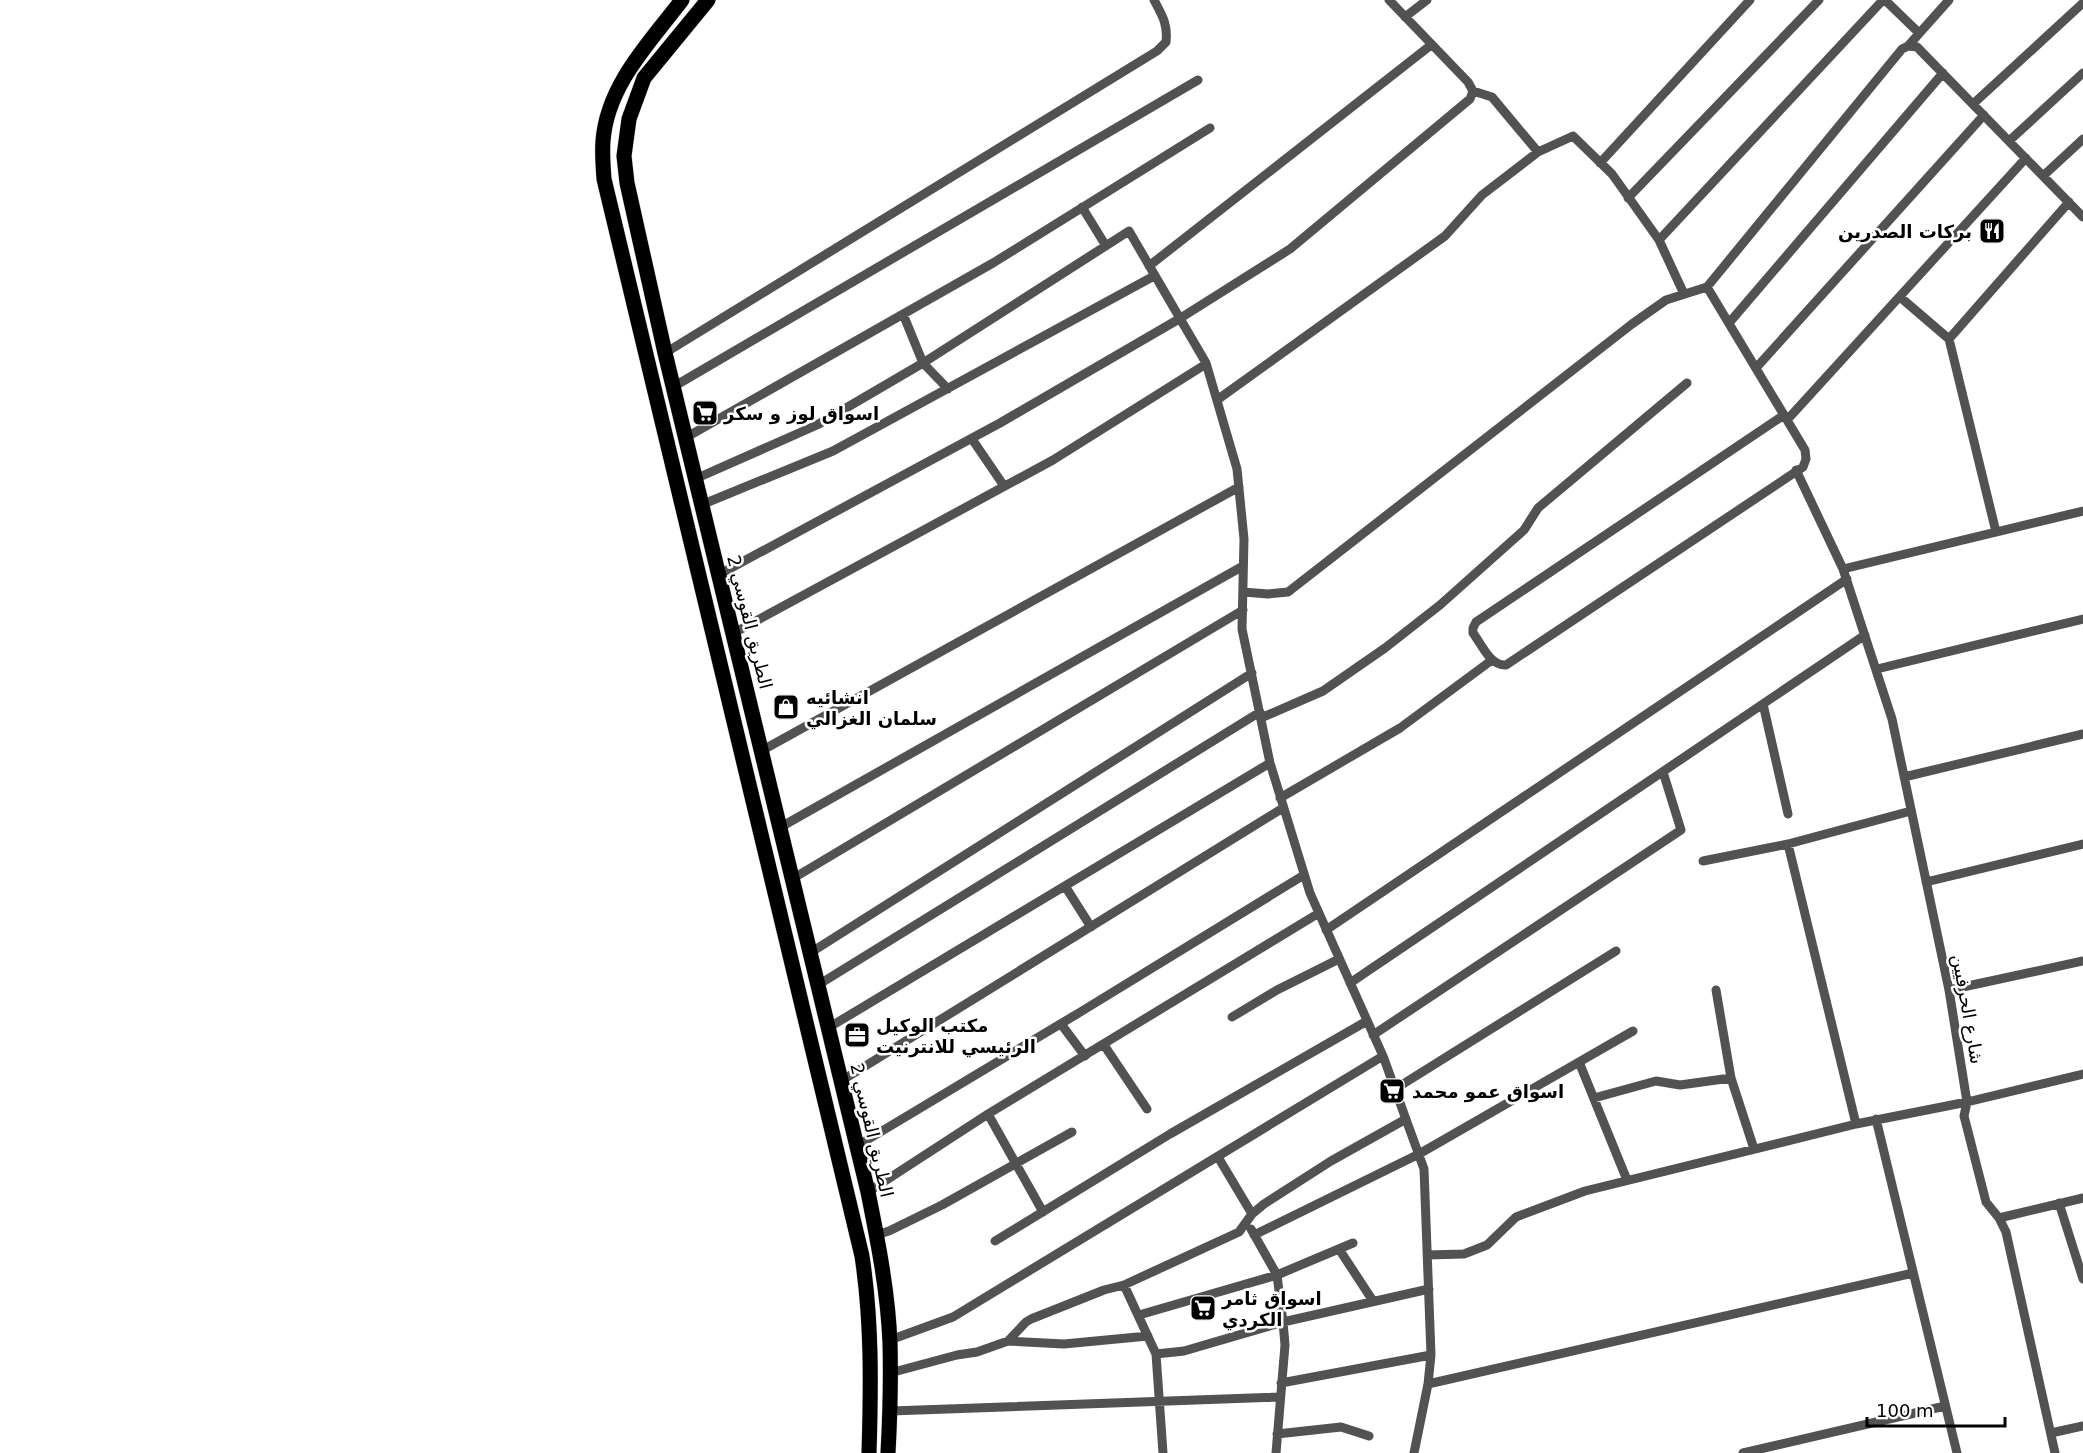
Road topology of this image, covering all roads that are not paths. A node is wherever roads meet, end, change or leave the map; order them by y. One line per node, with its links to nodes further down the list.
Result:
1 (682, 0): 76 (highway)
2 (708, 0): 43 (highway, الطريق القوسي 2)
3 (1154, 0): 43 (street)
4 (1389, 0): 11 (street)
5 (1427, 0): 11 (street)
6 (1750, 0): 26 (street)
7 (1819, 0): 28 (street)
8 (1884, 0): 12 (street); 32 (street)
9 (1949, 0): 12 (street)
10 (2083, 3): 19 (street)
11 (1405, 17): 13 (street)
12 (1919, 33): 14 (street)
13 (1431, 45): 18 (street); 34 (street)
14 (1908, 46): 15 (street); 36 (street)
15 (1943, 73): 19 (street); 41 (street)
16 (2083, 73): 23 (street)
17 (1198, 80): 48 (street)
18 (1473, 91): 24 (street); 40 (street)
19 (1973, 104): 20 (street)
20 (1984, 115): 23 (street); 46 (street)
21 (1210, 128): 30 (street)
22 (2083, 139): 27 (street)
23 (2009, 141): 25 (street)
24 (1538, 152): 26 (street); 50 (street)
25 (2026, 158): 27 (street); 38 (street)
26 (1600, 163): 28 (street)
27 (2043, 176): 29 (street)
28 (1628, 198): 32 (street)
29 (2068, 202): 31 (street); 42 (street)
30 (1082, 207): 33 (street); 39 (street)
31 (2082, 213)
32 (1659, 240): 37 (street)
33 (1106, 246): 34 (street); 44 (street)
34 (1149, 266): 35 (street)
35 (1154, 276): 40 (street); 49 (street)
36 (1707, 287): 37 (street); 41 (street)
37 (1684, 294): 65 (street)
38 (1900, 297): 42 (street); 51 (street)
39 (903, 314): 44 (street); 52 (street)
40 (1179, 319): 45 (street); 53 (street)
41 (1729, 323): 46 (street)
42 (1949, 339): 60 (street)
43 (665, 353): 48 (highway, الطريق القوسي 2)
44 (923, 363): 49 (street); 55 (street)
45 (1206, 364): 50 (street); 56 (street)
46 (1756, 368): 51 (street)
47 (1687, 383): 74 (street)
48 (673, 387): 52 (highway, الطريق القوسي 2)
49 (948, 389): 58 (street)
50 (1217, 400): 57 (street)
51 (1786, 418): 54 (street); 70 (street)
52 (685, 438): 55 (highway, الطريق القوسي 2)
53 (972, 439): 56 (street); 63 (street)
54 (1796, 470): 62 (street, شارع الحرفيين); 70 (street)
55 (695, 479): 58 (highway, الطريق القوسي 2)
56 (1004, 486): 68 (street)
57 (1239, 487): 61 (street); 77 (street)
58 (701, 505): 63 (highway, الطريق القوسي 2)
59 (2083, 511): 60 (street)
60 (1996, 532): 62 (street)
61 (1243, 566): 65 (street); 87 (street)
62 (1843, 569): 64 (street, شارع الحرفيين)
63 (718, 575): 68 (highway, الطريق القوسي 2)
64 (1846, 579): 69 (street, شارع الحرفيين); 97 (street)
65 (1243, 592): 66 (street)
66 (1243, 610): 72 (street); 92 (street)
67 (2083, 619): 71 (street)
68 (732, 634): 77 (highway, الطريق القوسي 2)
69 (1865, 635): 71 (street, شارع الحرفيين); 73 (street)
70 (1492, 660): 83 (street)
71 (1877, 669): 82 (street, شارع الحرفيين)
72 (1252, 674): 74 (street); 99 (street)
73 (1763, 704): 80 (street); 86 (street)
74 (1260, 715): 78 (street); 103 (street)
75 (2083, 734): 82 (street)
76 (740, 747): 77 (highway); 81 (highway)
77 (760, 747): 79 (highway, الطريق القوسي 2)
78 (1270, 763): 83 (street); 94 (street)
79 (766, 772): 81 (highway); 87 (highway, الطريق القوسي 2)
80 (1663, 772): 102 (street); 111 (street)
81 (746, 775): 170 (highway)
82 (1904, 777): 85 (street, شارع الحرفيين)
83 (1280, 798): 84 (street)
84 (1283, 808): 91 (street); 96 (street)
85 (1911, 811): 88 (street); 93 (street, شارع الحرفيين)
86 (1788, 814)
87 (779, 828): 92 (highway, الطريق القوسي 2)
88 (1788, 844): 90 (street); 126 (street)
89 (2083, 844): 93 (street)
90 (1703, 861)
91 (1304, 875): 95 (street); 108 (street)
92 (792, 879): 99 (highway, الطريق القوسي 2)
93 (1926, 882): 105 (street, شارع الحرفيين)
94 (1065, 886): 96 (street); 109 (street)
95 (1319, 913): 97 (street); 112 (street)
96 (1091, 927): 118 (street)
97 (1326, 930): 100 (street)
98 (1616, 951): 119 (street)
99 (810, 953): 103 (highway, الطريق القوسي 2)
100 (1339, 959): 102 (street); 106 (street)
101 (2083, 961): 105 (street)
102 (1350, 983): 107 (street)
103 (818, 985): 109 (highway, الطريق القوسي 2)
104 (1716, 990): 117 (street)
105 (1949, 990): 121 (street, شارع الحرفيين)
106 (1232, 1017)
107 (1367, 1021): 111 (street); 137 (street)
108 (1061, 1024): 113 (street); 128 (street)
109 (828, 1028): 118 (highway, الطريق القوسي 2)
110 (1633, 1031): 115 (street)
111 (1373, 1035): 114 (street)
112 (1104, 1045): 113 (street); 122 (street)
113 (1085, 1056): 123 (street)
114 (1383, 1056): 119 (street); 131 (street)
115 (1579, 1062): 120 (street); 130 (street)
116 (2083, 1074): 121 (street)
117 (1731, 1078): 120 (street); 129 (street)
118 (841, 1081): 128 (highway, الطريق القوسي 2)
119 (1395, 1089): 124 (street)
120 (1594, 1098): 133 (street)
121 (1967, 1102): 125 (street); 139 (street, شارع الحرفيين)
122 (1146, 1109)
123 (988, 1114): 132 (street); 134 (street)
124 (1406, 1119): 130 (street); 138 (street)
125 (1876, 1119): 126 (street); 146 (street)
126 (1856, 1124): 129 (street)
127 (1072, 1132): 132 (street)
128 (857, 1146): 134 (highway, الطريق القوسي 2)
129 (1754, 1149): 133 (street)
130 (1419, 1154): 140 (street); 145 (street)
131 (1218, 1157): 138 (street); 155 (street)
132 (1015, 1163): 137 (street); 141 (street)
133 (1627, 1180): 145 (street)
134 (868, 1192): 141 (highway, الطريق القوسي 2)
135 (2083, 1198): 136 (street)
136 (2059, 1203): 139 (street); 148 (street)
137 (1043, 1212): 142 (street)
138 (1250, 1218): 140 (street); 149 (street)
139 (1999, 1218): 167 (street, شارع الحرفيين)
140 (1254, 1234): 147 (street)
141 (876, 1235): 155 (highway, الطريق القوسي 2)
142 (995, 1241)
143 (1353, 1243): 144 (street)
144 (1339, 1249): 147 (street); 151 (street)
145 (1428, 1255): 150 (street)
146 (1914, 1272): 161 (street); 164 (street)
147 (1277, 1275): 152 (street); 153 (street)
148 (2083, 1279)
149 (1124, 1285): 152 (street); 156 (street)
150 (1429, 1289): 151 (street); 158 (street)
151 (1373, 1301): 153 (street)
152 (1139, 1315): 154 (street)
153 (1283, 1322): 157 (street); 160 (street)
154 (1148, 1336): 156 (street); 157 (street)
155 (890, 1340): 159 (highway, الطريق القوسي 2)
156 (1008, 1341): 159 (street)
157 (1156, 1354): 163 (street)
158 (1431, 1355): 160 (street); 161 (street)
159 (890, 1373): 165 (highway, الطريق القوسي 2)
160 (1281, 1383): 162 (street)
161 (1428, 1384): 174 (street)
162 (1280, 1397): 163 (street); 168 (street)
163 (1159, 1401): 165 (street); 172 (street)
164 (1945, 1406): 175 (street); 176 (street)
165 (891, 1411): 171 (highway, الطريق القوسي 2)
166 (2083, 1426): 167 (street)
167 (2051, 1433): 177 (street, شارع الحرفيين)
168 (1277, 1434): 169 (street); 173 (street)
169 (1369, 1436)
170 (868, 1453)
171 (888, 1453)
172 (1164, 1453)
173 (1276, 1453)
174 (1414, 1453)
175 (1743, 1453)
176 (1957, 1453)
177 (2055, 1453)

